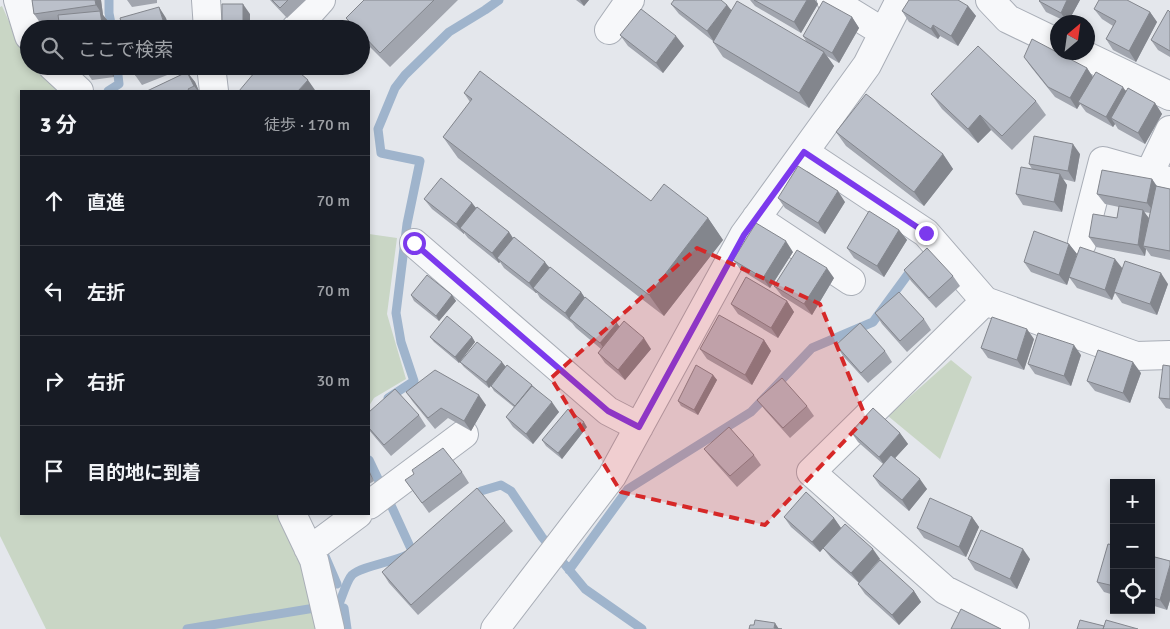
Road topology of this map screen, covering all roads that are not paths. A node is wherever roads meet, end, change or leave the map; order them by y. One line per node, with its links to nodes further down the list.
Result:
1 (18, 0): 8 (street)
2 (206, 0): 9 (street)
3 (321, 0): 10 (street)
4 (630, 0): 11 (street)
5 (831, 0): 12 (street)
6 (900, 0): 12 (street)
7 (990, 0): 13 (street)
8 (24, 20)
9 (207, 20)
10 (304, 20)
11 (609, 30)
12 (883, 32): 21 (street)
13 (1050, 39)
14 (1095, 60): 19 (street)
15 (62, 75): 17 (street)
16 (213, 75): 18 (street)
17 (78, 90)
18 (214, 90)
19 (1170, 96)
20 (1170, 130): 22 (street)
21 (804, 152): 23 (street); 27 (street)
22 (1159, 178): 25 (street)
23 (756, 218): 26 (street); 29 (street)
24 (414, 243): 29 (street)
25 (1082, 243)
26 (852, 282)
27 (986, 301): 28 (street); 36 (street)
28 (1170, 355)
29 (639, 427): 37 (street)
30 (464, 434): 31 (street)
31 (370, 504)
32 (292, 515): 34 (street)
33 (357, 515): 34 (street)
34 (308, 548): 35 (street)
35 (326, 613)
36 (1015, 625)
37 (495, 629)

